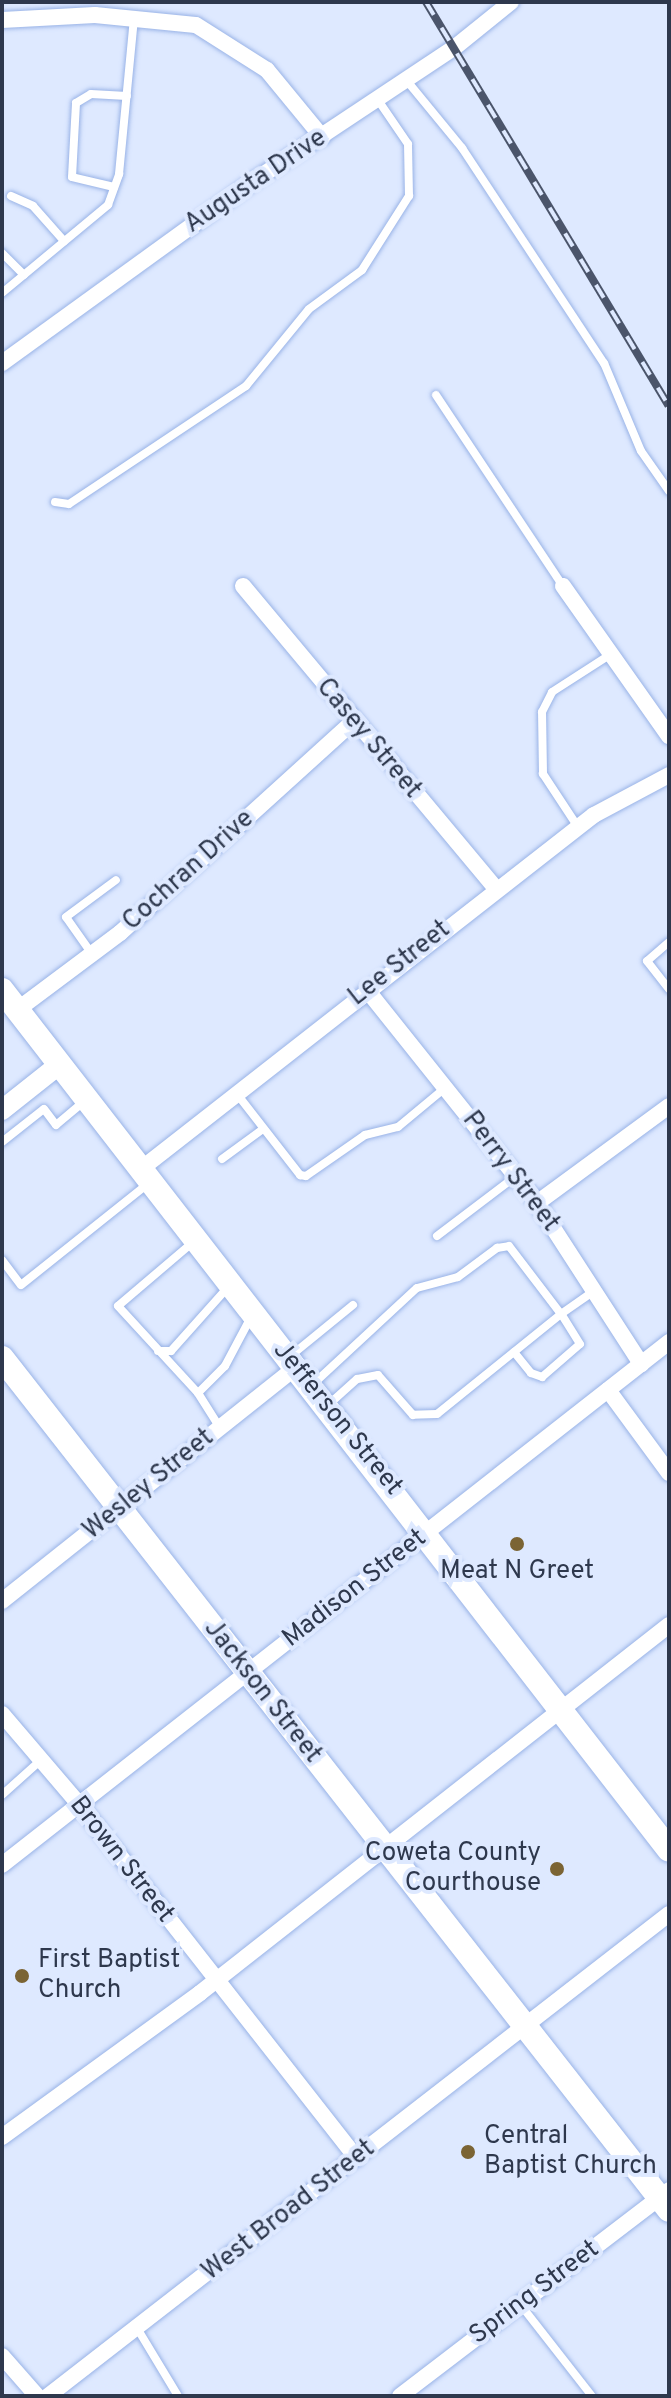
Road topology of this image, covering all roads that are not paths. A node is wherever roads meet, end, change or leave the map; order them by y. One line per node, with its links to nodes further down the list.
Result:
1 (511, 2): 4 (street, Augusta Drive)
2 (134, 19): 3 (street); 5 (lane); 7 (street)
3 (2, 20)
4 (407, 81): 6 (street, Augusta Drive); 16 (lane)
5 (127, 96): 8 (lane); 8 (lane)
6 (378, 100): 7 (street, Augusta Drive); 17 (lane)
7 (322, 137): 14 (street, Augusta Drive)
8 (114, 187): 10 (lane)
9 (11, 196): 10 (lane)
10 (64, 241): 12 (lane)
11 (2, 253): 12 (lane)
12 (24, 275): 13 (lane)
13 (2, 293)
14 (2, 363)
15 (436, 395): 19 (lane)
16 (669, 491)
17 (55, 502)
18 (243, 586): 21 (street, Casey Street)
19 (563, 586): 20 (street)
20 (611, 654): 22 (street); 24 (lane)
21 (352, 723): 26 (street, Casey Street); 28 (street, Cochran Drive)
22 (669, 736)
23 (669, 775): 24 (street, Lee Street)
24 (578, 827): 26 (street, Lee Street)
25 (116, 880): 28 (lane)
26 (496, 889): 31 (street, Lee Street)
27 (669, 942): 29 (lane)
28 (92, 954): 32 (street, Cochran Drive)
29 (669, 989)
30 (2, 990): 32 (main road, Jefferson Street)
31 (367, 990): 34 (street, Perry Street); 35 (street, Lee Street)
32 (17, 1010): 33 (main road, Jefferson Street)
33 (60, 1064): 36 (main road, Jefferson Street); 38 (street)
34 (445, 1087): 39 (lane); 43 (street, Perry Street)
35 (237, 1094): 39 (lane); 42 (street, Lee Street)
36 (87, 1099): 40 (lane); 42 (main road, Jefferson Street)
37 (669, 1106): 44 (street)
38 (2, 1110)
39 (263, 1129): 41 (lane)
40 (2, 1142)
41 (222, 1159)
42 (146, 1175): 46 (main road, Jefferson Street); 47 (lane)
43 (516, 1175): 44 (street, Perry Street); 45 (lane)
44 (537, 1203): 49 (street, Perry Street)
45 (437, 1236)
46 (196, 1240): 48 (main road, Jefferson Street); 54 (lane)
47 (2, 1260)
48 (231, 1285): 51 (main road, Jefferson Street); 54 (lane)
49 (594, 1291): 52 (lane); 57 (street, Perry Street)
50 (353, 1305): 58 (lane)
51 (253, 1314): 58 (main road, Jefferson Street); 60 (lane)
52 (561, 1314): 55 (lane); 55 (lane); 58 (lane)
53 (669, 1342): 57 (street, Madison Street)
54 (158, 1351): 60 (lane)
55 (514, 1352): 61 (lane)
56 (2, 1358): 64 (main road, Jackson Street)
57 (641, 1364): 59 (street, Madison Street)
58 (298, 1371): 61 (main road, Jefferson Street); 62 (street, Wesley Street)
59 (608, 1390): 63 (street); 65 (street, Madison Street)
60 (198, 1393): 62 (lane)
61 (326, 1406): 65 (main road, Jefferson Street)
62 (220, 1429): 64 (street, Wesley Street)
63 (669, 1473)
64 (120, 1510): 66 (street, Wesley Street); 68 (main road, Jackson Street)
65 (427, 1532): 68 (street, Madison Street); 69 (main road, Jefferson Street)
66 (2, 1601)
67 (669, 1625): 69 (street)
68 (246, 1674): 73 (street, Madison Street); 74 (main road, Jackson Street)
69 (557, 1710): 74 (street); 75 (main road, Jefferson Street)
70 (2, 1714): 71 (street, Brown Street)
71 (41, 1760): 72 (lane); 73 (street, Brown Street)
72 (2, 1795)
73 (79, 1804): 76 (street, Madison Street); 78 (street, Brown Street)
74 (385, 1845): 78 (street); 79 (main road, Jackson Street)
75 (669, 1850)
76 (2, 1865)
77 (669, 1914): 79 (street, West Broad Street)
78 (215, 1982): 80 (street); 81 (street, Brown Street)
79 (527, 2022): 81 (street, West Broad Street); 82 (main road, Jackson Street)
80 (2, 2137)
81 (357, 2158): 84 (street, West Broad Street)
82 (666, 2199): 83 (street, Spring Street)
83 (520, 2304): 89 (street, Spring Street); 90 (lane)
84 (137, 2328): 87 (street, West Broad Street); 88 (lane)
85 (2, 2356): 86 (street)
86 (37, 2396)
87 (48, 2396)
88 (178, 2396)
89 (400, 2396)
90 (592, 2396)

